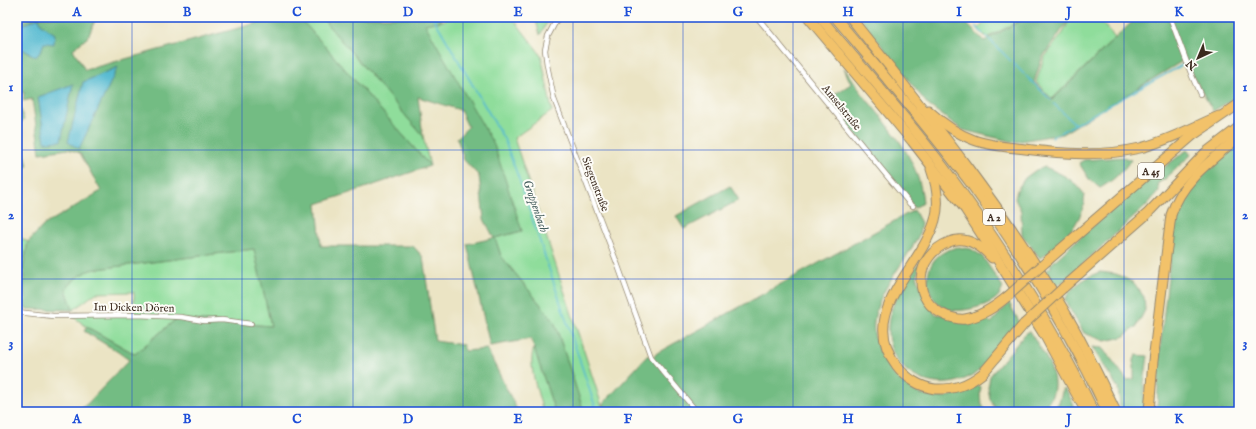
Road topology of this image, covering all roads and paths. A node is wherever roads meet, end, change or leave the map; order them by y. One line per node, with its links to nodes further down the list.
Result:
1 (558, 17): 19 (street, Siegenstraße)
2 (758, 17): 15 (street, Amselstraße)
3 (808, 17): 14 (highway)
4 (820, 17): 21 (highway, A 2)
5 (835, 17): 22 (highway, A 2)
6 (850, 17): 8 (highway)
7 (1170, 17): 9 (street)
8 (895, 74): 11 (highway); 23 (highway)
9 (1200, 94)
10 (1239, 104): 11 (highway, A 45)
11 (1220, 116): 16 (highway, A 45, bridge)
12 (1239, 127): 14 (highway, A 45, bridge)
13 (1239, 137): 24 (highway)
14 (928, 162): 16 (highway)
15 (914, 206)
16 (1013, 284): 20 (highway)
17 (17, 312): 18 (street, Im Dicken Dören)
18 (251, 324)
19 (697, 412)
20 (1086, 412)
21 (1094, 412)
22 (1107, 412)
23 (1116, 412)
24 (1149, 412)

